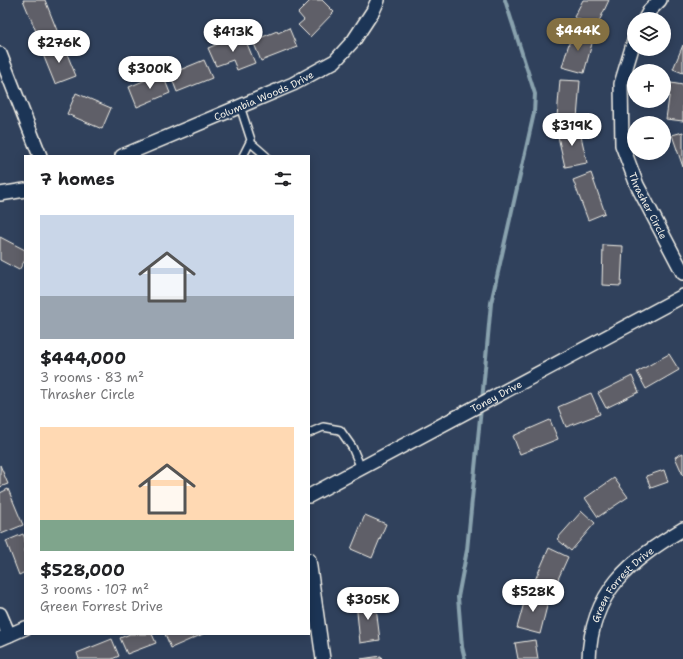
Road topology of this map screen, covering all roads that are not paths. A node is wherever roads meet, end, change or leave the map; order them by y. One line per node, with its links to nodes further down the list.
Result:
1 (378, 0): 6 (street, Columbia Woods Drive)
2 (660, 0): 3 (street)
3 (649, 12)
4 (0, 54): 8 (street)
5 (629, 56): 14 (street, Thrasher Circle)
6 (240, 106): 7 (lane); 9 (street, Columbia Woods Drive)
7 (250, 142): 10 (lane); 11 (lane)
8 (40, 155)
9 (124, 155)
10 (244, 155)
11 (265, 155)
12 (24, 190): 13 (street)
13 (0, 194)
14 (683, 273)
15 (683, 296): 17 (street, Toney Drive)
16 (310, 433): 17 (lane)
17 (362, 468): 18 (street, Toney Drive)
18 (310, 495)
19 (683, 530): 25 (street, Green Forrest Drive)
20 (310, 567): 24 (street)
21 (0, 614): 23 (street)
22 (24, 628): 23 (street)
23 (5, 637)
24 (323, 659)
25 (589, 659)

